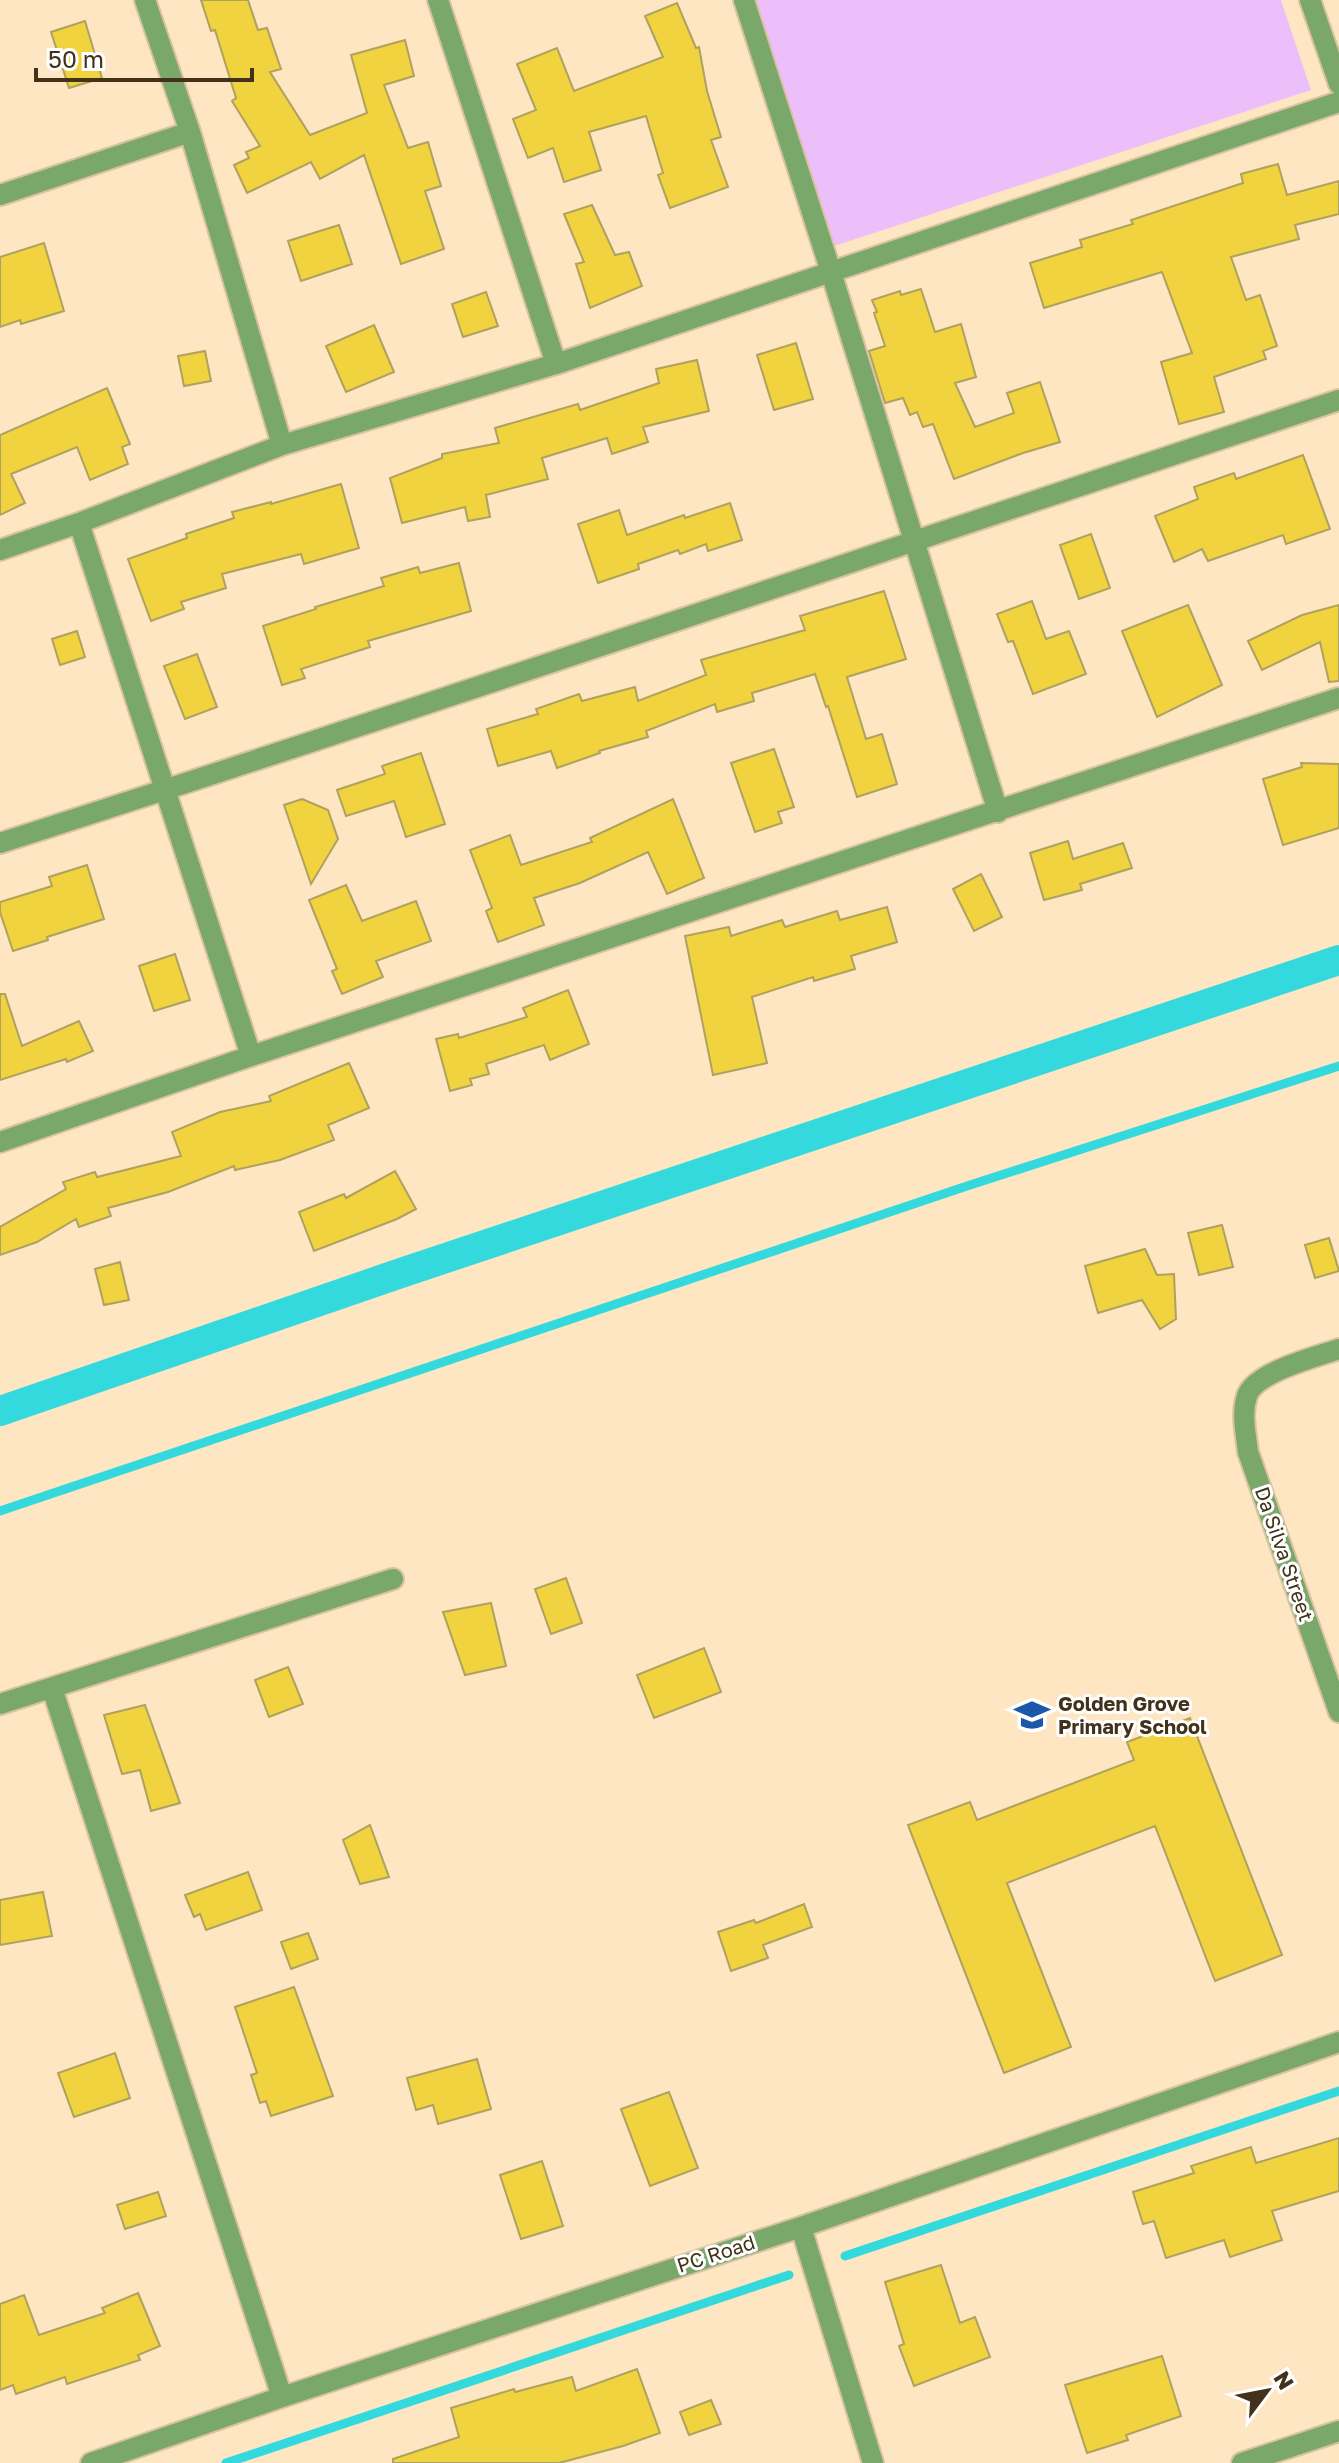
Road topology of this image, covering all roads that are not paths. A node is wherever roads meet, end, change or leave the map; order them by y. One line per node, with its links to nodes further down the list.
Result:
1 (145, 0): 7 (street)
2 (438, 0): 10 (street)
3 (744, 0): 9 (street)
4 (1310, 0): 5 (street)
5 (1339, 84)
6 (1339, 102): 9 (street)
7 (190, 132): 8 (street); 12 (street)
8 (0, 195)
9 (831, 272): 10 (street); 14 (street)
10 (556, 364): 12 (street)
11 (1339, 400): 14 (street)
12 (282, 445): 13 (street)
13 (79, 523): 15 (street); 17 (street)
14 (912, 540): 17 (street); 18 (street)
15 (0, 550)
16 (1339, 698): 18 (street)
17 (166, 790): 19 (street); 20 (street)
18 (998, 812): 20 (street)
19 (0, 843)
20 (251, 1056): 21 (street)
21 (0, 1142)
22 (1339, 1349): 26 (street, Da Silva Street)
23 (393, 1579): 24 (street)
24 (52, 1688): 25 (street); 29 (street)
25 (0, 1704)
26 (1339, 1712)
27 (1339, 2042): 28 (street, PC Road)
28 (801, 2227): 29 (street, PC Road); 32 (street)
29 (282, 2397): 31 (street, PC Road)
30 (1339, 2431): 33 (street)
31 (91, 2463)
32 (873, 2463)
33 (1242, 2463)

